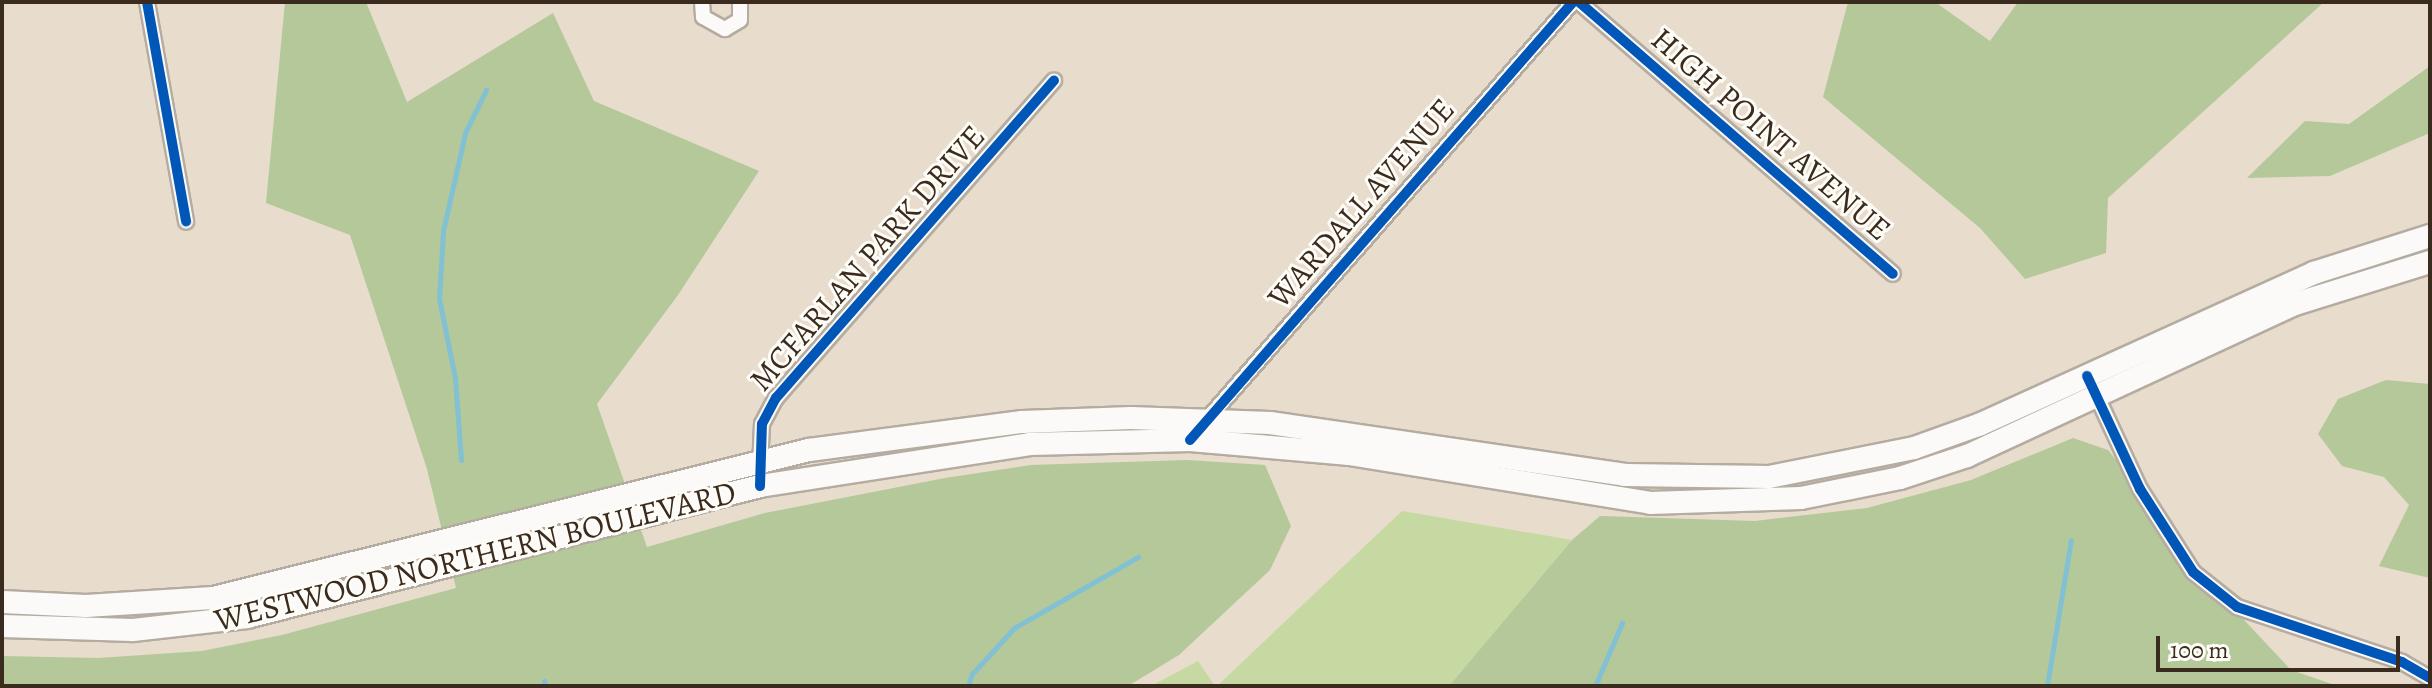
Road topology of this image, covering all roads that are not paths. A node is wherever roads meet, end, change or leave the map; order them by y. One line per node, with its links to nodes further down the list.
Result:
1 (147, 2): 6 (street)
2 (702, 2): 3 (street)
3 (740, 2)
4 (1576, 2): 9 (street, HIGH POINT AVENUE); 12 (street, WARDALL AVENUE)
5 (1054, 80): 14 (street, MCFARLAN PARK DRIVE)
6 (186, 222)
7 (2430, 236): 10 (main road, WESTWOOD NORTHERN BOULEVARD)
8 (2430, 262): 11 (main road, WESTWOOD NORTHERN BOULEVARD)
9 (1893, 274)
10 (2087, 376): 11 (street); 12 (main road, WESTWOOD NORTHERN BOULEVARD)
11 (2098, 398): 13 (main road, WESTWOOD NORTHERN BOULEVARD); 18 (street)
12 (1207, 419): 13 (street, WARDALL AVENUE); 14 (main road, WESTWOOD NORTHERN BOULEVARD)
13 (1190, 440): 15 (main road, WESTWOOD NORTHERN BOULEVARD)
14 (760, 462): 15 (street, MCFARLAN PARK DRIVE); 16 (main road, WESTWOOD NORTHERN BOULEVARD)
15 (760, 486): 17 (main road, WESTWOOD NORTHERN BOULEVARD)
16 (2, 602)
17 (2, 626)
18 (2430, 678)

